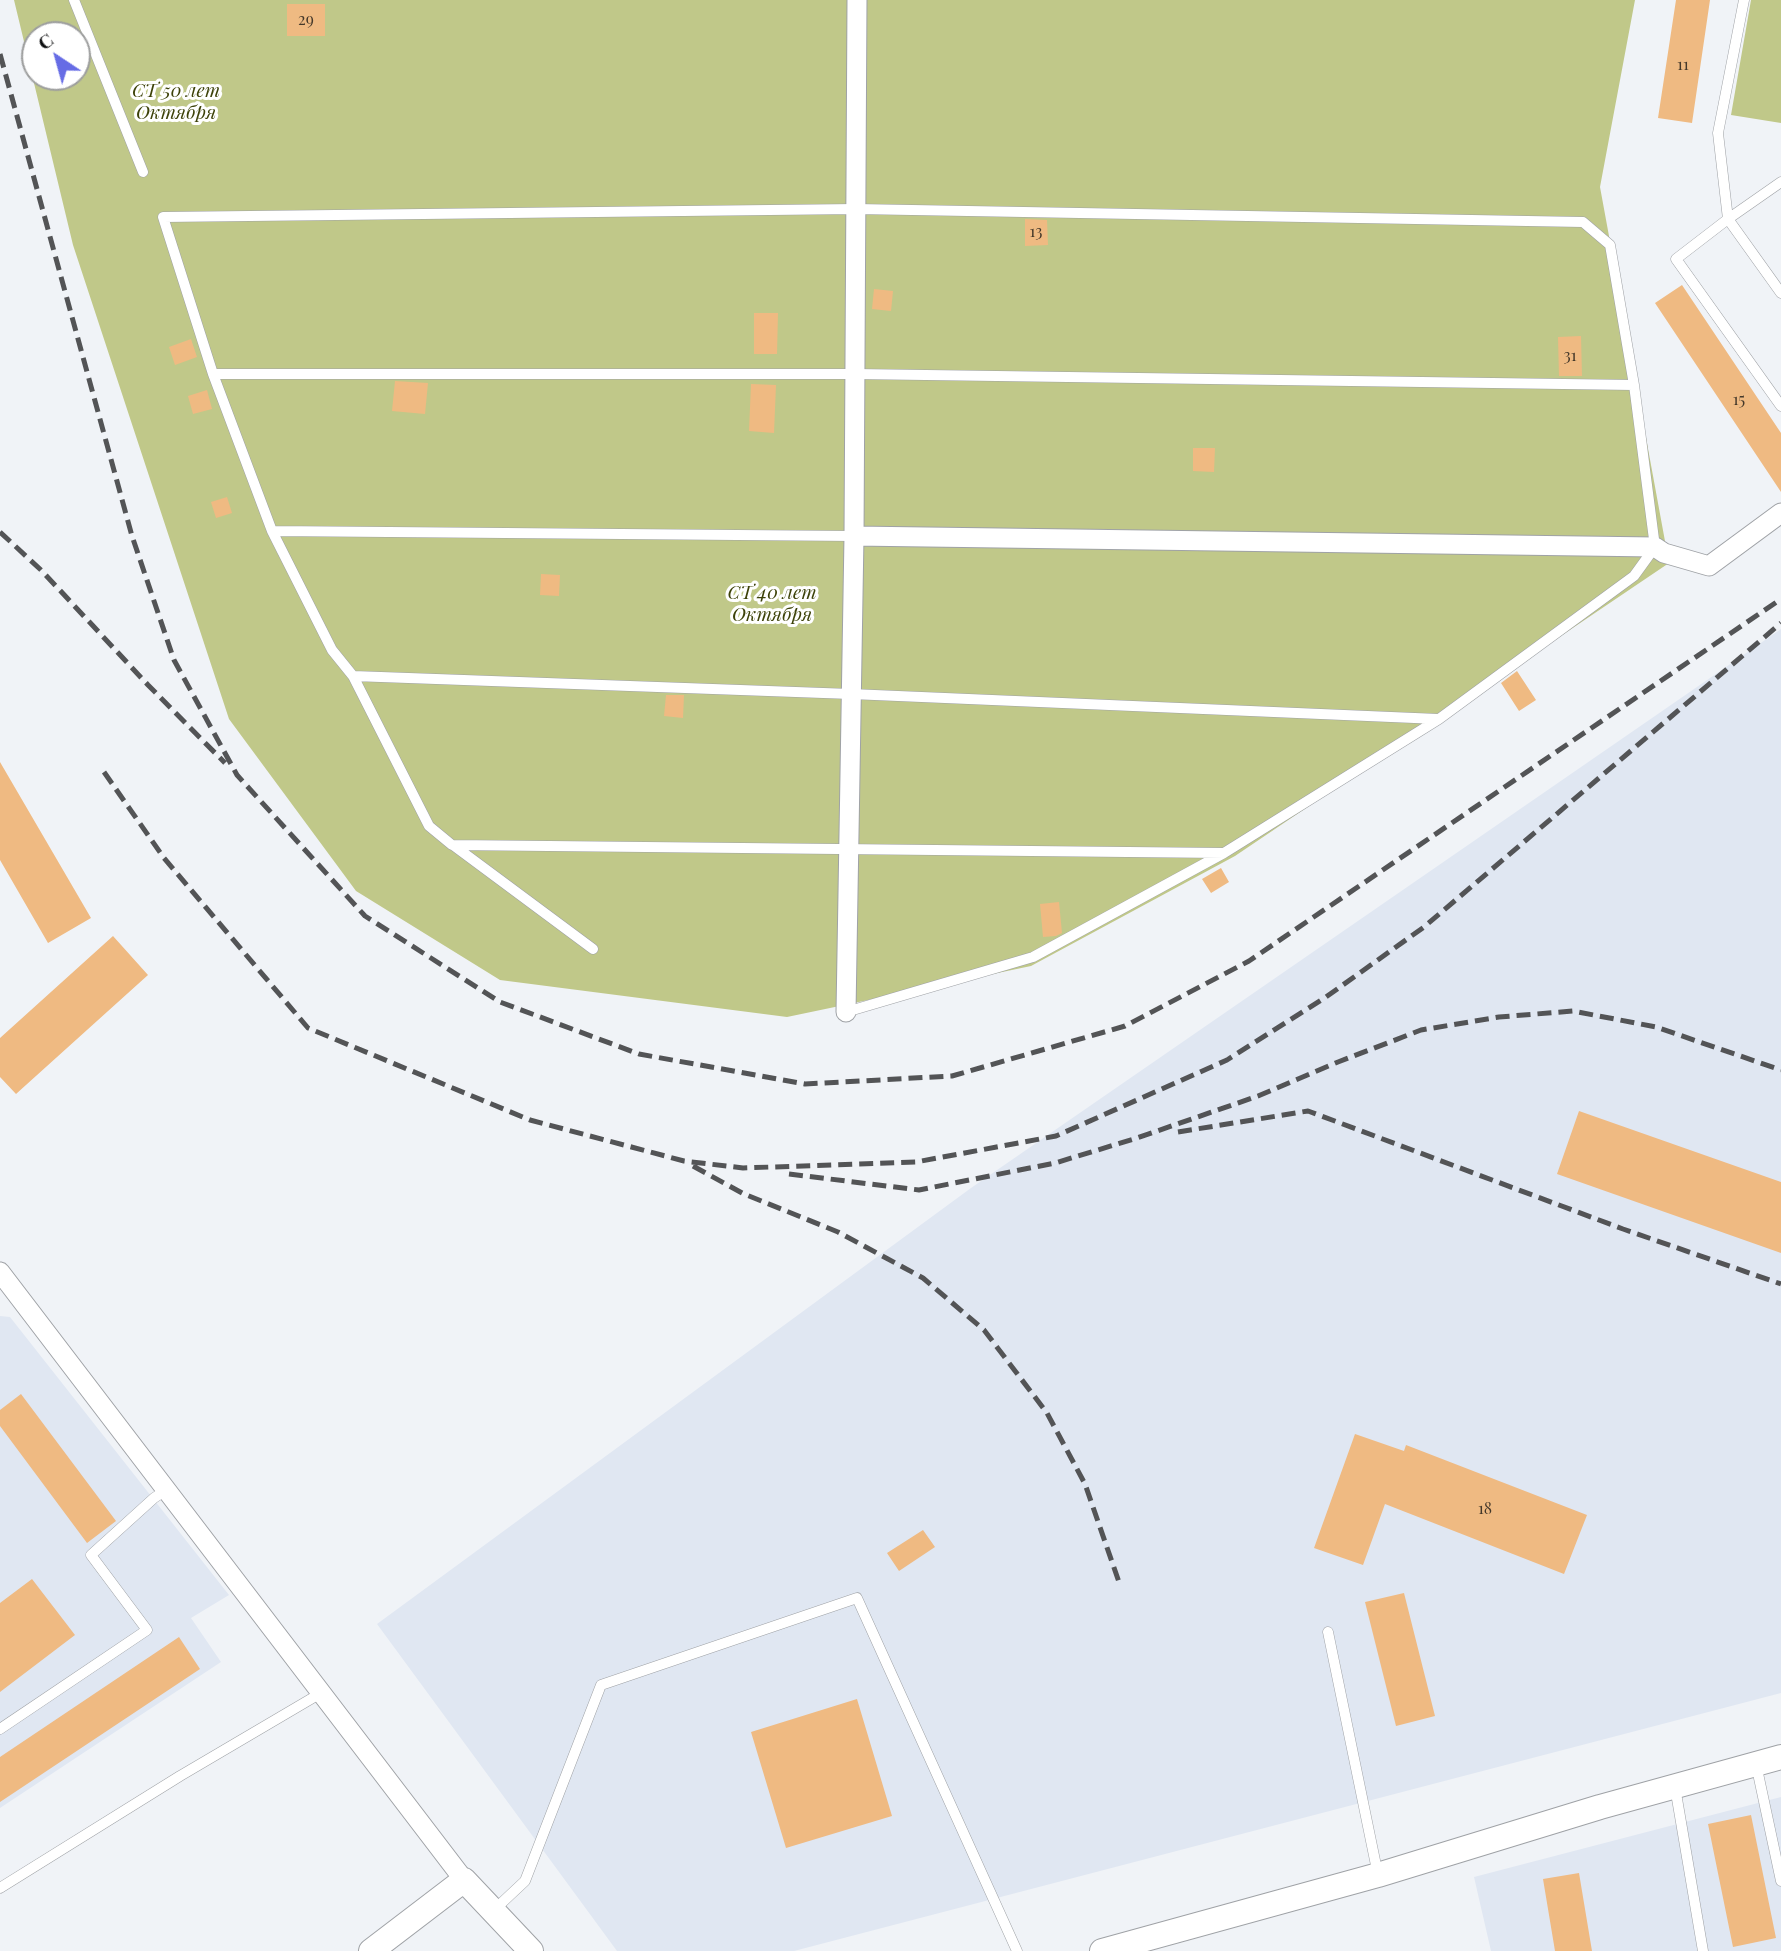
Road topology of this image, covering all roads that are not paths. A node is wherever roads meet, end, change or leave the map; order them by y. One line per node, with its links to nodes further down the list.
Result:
1 (74, 0): 4 (lane)
2 (857, 0): 6 (street)
3 (1744, 0): 7 (lane)
4 (143, 172)
5 (1781, 182): 7 (lane)
6 (856, 209): 9 (lane); 10 (street); 11 (lane)
7 (1728, 219): 8 (lane); 12 (lane)
8 (1781, 293)
9 (213, 374): 10 (lane); 14 (lane)
10 (855, 374): 11 (lane); 15 (street)
11 (1634, 385): 16 (lane)
12 (1781, 406)
13 (1781, 513): 16 (street)
14 (272, 531): 15 (lane); 17 (lane)
15 (854, 536): 16 (street); 18 (street)
16 (1655, 547): 19 (lane)
17 (353, 676): 18 (lane); 20 (lane)
18 (851, 694): 19 (lane); 21 (street)
19 (1439, 719): 22 (lane)
20 (452, 845): 21 (lane); 23 (lane)
21 (848, 849): 22 (lane); 24 (street)
22 (1224, 853): 24 (lane)
23 (593, 949)
24 (846, 1012)
25 (3, 1282): 26 (street)
26 (166, 1490): 28 (street); 29 (lane)
27 (1328, 1632): 33 (lane)
28 (321, 1693): 34 (street); 36 (lane)
29 (0, 1729)
30 (1781, 1757): 31 (street)
31 (1756, 1764): 32 (street); 35 (lane)
32 (1675, 1786): 33 (street); 42 (lane)
33 (1378, 1875): 41 (street)
34 (464, 1880): 37 (street); 38 (street)
35 (1781, 1881)
36 (0, 1888)
37 (493, 1911): 39 (street); 40 (lane)
38 (371, 1951)
39 (531, 1951)
40 (1017, 1951)
41 (1102, 1951)
42 (1703, 1951)

